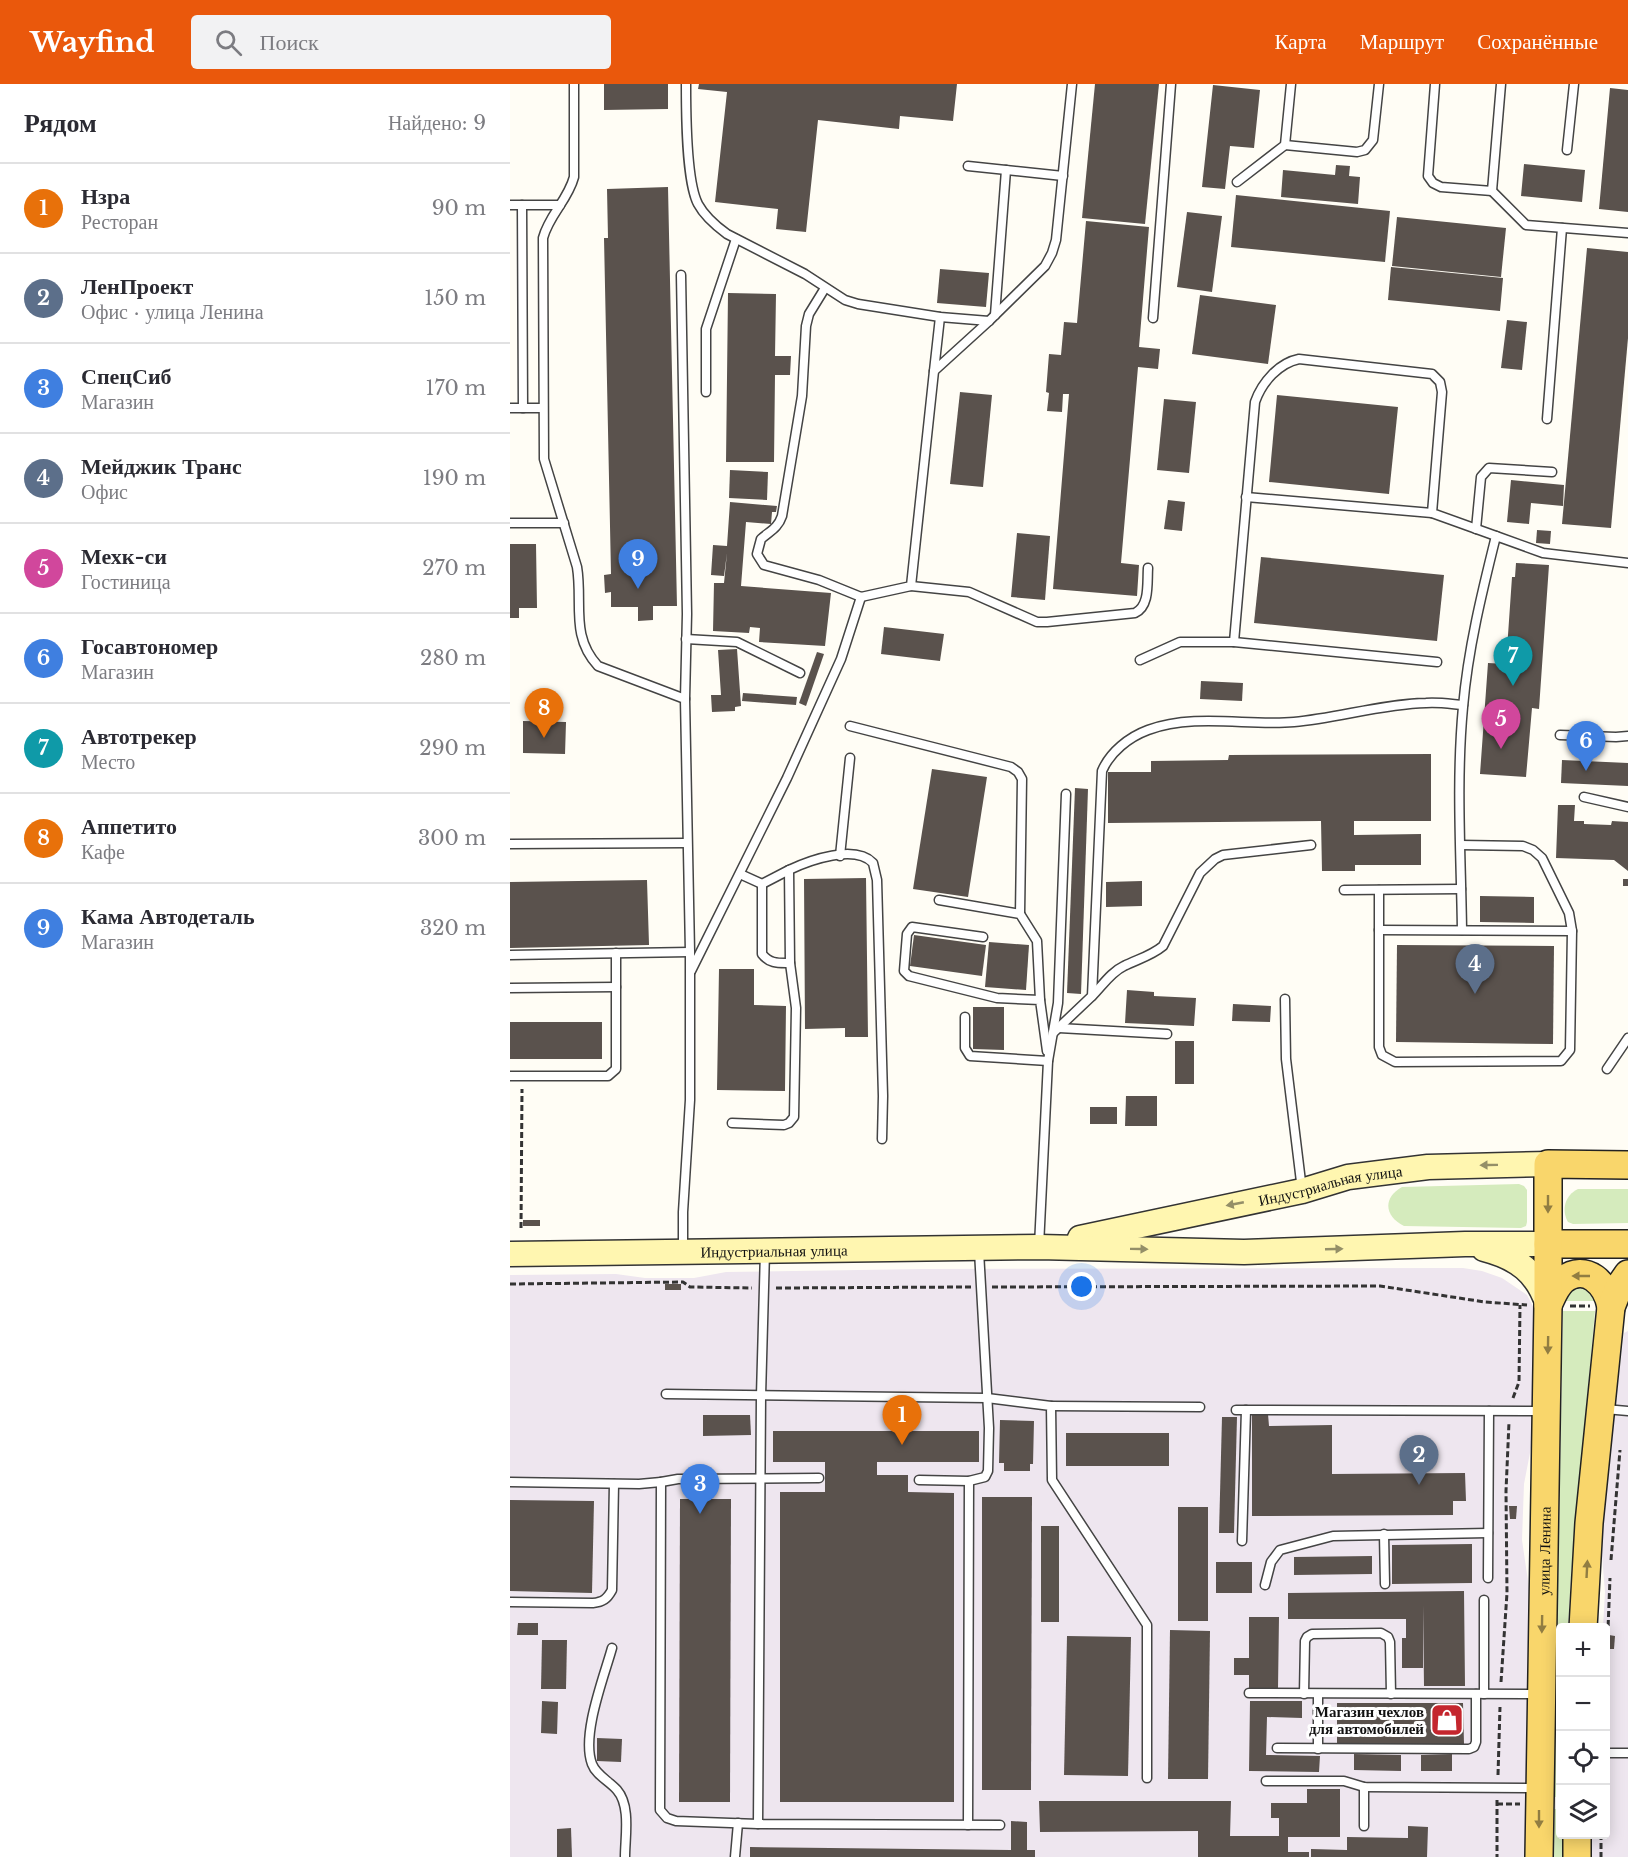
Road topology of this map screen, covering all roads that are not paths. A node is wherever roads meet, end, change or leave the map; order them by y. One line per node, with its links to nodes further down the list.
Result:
1 (574, 84): 19 (lane)
2 (686, 84): 22 (lane)
3 (1072, 84): 14 (lane)
4 (1172, 84): 27 (lane)
5 (1291, 84): 10 (lane)
6 (1379, 84): 10 (lane)
7 (1435, 84): 16 (lane)
8 (1501, 84): 16 (lane)
9 (1574, 84): 11 (lane)
10 (1285, 145): 15 (lane)
11 (1567, 150)
12 (968, 166): 13 (lane)
13 (1006, 170): 14 (lane); 26 (lane)
14 (1063, 176): 26 (lane)
15 (1237, 182)
16 (1492, 191): 20 (lane)
17 (510, 205): 18 (lane)
18 (522, 205): 19 (lane); 31 (lane)
19 (560, 205): 32 (lane)
20 (1562, 228): 21 (lane); 33 (lane)
21 (1628, 233)
22 (736, 239): 24 (lane); 29 (lane)
23 (681, 275): 45 (lane)
24 (825, 288): 25 (lane); 44 (lane)
25 (940, 317): 26 (lane); 28 (lane)
26 (992, 318): 28 (lane)
27 (1153, 318)
28 (934, 371): 43 (lane)
29 (706, 392)
30 (510, 408): 31 (lane)
31 (523, 408): 32 (lane)
32 (543, 408): 38 (lane)
33 (1547, 419)
34 (1552, 472): 39 (lane)
35 (1246, 497): 36 (lane); 36 (lane); 46 (lane)
36 (1432, 513): 39 (lane)
37 (510, 522): 38 (lane)
38 (564, 523): 50 (lane)
39 (1476, 529): 40 (lane)
40 (1496, 537): 41 (lane); 51 (lane)
41 (1628, 563)
42 (1148, 568): 43 (lane)
43 (911, 586): 44 (lane)
44 (861, 597): 65 (lane)
45 (686, 639): 49 (lane); 50 (lane)
46 (1234, 642): 47 (lane); 48 (lane)
47 (1140, 660)
48 (1437, 662)
49 (800, 673)
50 (685, 699): 59 (lane)
51 (1463, 705): 62 (lane); 83 (lane)
52 (850, 726): 71 (lane)
53 (1560, 735): 54 (lane)
54 (1628, 735)
55 (850, 758): 63 (lane)
56 (1066, 794): 87 (lane)
57 (1584, 797): 58 (lane)
58 (1628, 807)
59 (687, 843): 60 (lane); 76 (lane)
60 (510, 844)
61 (1311, 845): 83 (lane)
62 (1461, 845): 67 (lane); 74 (lane)
63 (840, 856): 64 (lane); 94 (lane)
64 (789, 870): 66 (lane); 79 (lane)
65 (740, 874): 66 (lane); 80 (lane)
66 (762, 884): 79 (lane)
67 (1461, 889): 69 (lane); 73 (lane)
68 (1344, 890): 69 (lane)
69 (1379, 890): 72 (lane)
70 (939, 900): 71 (lane)
71 (1020, 914): 85 (lane)
72 (1379, 930): 73 (lane); 74 (lane)
73 (1462, 930): 74 (lane)
74 (1572, 931)
75 (983, 937): 85 (lane)
76 (690, 952): 77 (lane); 80 (lane)
77 (616, 953): 78 (lane); 81 (lane)
78 (510, 955)
79 (790, 963): 93 (lane)
80 (690, 973): 104 (lane)
81 (616, 987): 82 (lane); 92 (lane)
82 (510, 988)
83 (1092, 996): 87 (lane)
84 (1285, 999): 97 (lane)
85 (1040, 1000): 90 (lane)
86 (965, 1017): 90 (lane)
87 (1056, 1031): 88 (lane); 90 (lane)
88 (1167, 1034)
89 (1628, 1038): 91 (lane)
90 (1048, 1061): 102 (lane)
91 (1607, 1070)
92 (510, 1076)
93 (732, 1123)
94 (882, 1139)
95 (1548, 1164): 96 (main road, Индустриальная улица); 97 (main road, Индустриальная улица, one-way to 97); 99 (main road, улица Ленина, one-way to 99)
96 (1628, 1165)
97 (1302, 1191): 102 (main road, Индустриальная улица, one-way to 102)
98 (1465, 1244): 99 (main road, Индустриальная улица); 102 (main road, Индустриальная улица, one-way to 98); 107 (main road)
99 (1548, 1244): 100 (main road, Индустриальная улица); 107 (main road, улица Ленина)
100 (1628, 1244)
101 (978, 1247): 102 (main road, Индустриальная улица); 103 (main road, Индустриальная улица); 111 (lane)
102 (1039, 1247)
103 (765, 1251): 104 (main road, Индустриальная улица); 110 (lane)
104 (683, 1252): 105 (main road, Индустриальная улица)
105 (510, 1254)
106 (1628, 1274): 108 (main road)
107 (1548, 1305): 108 (main road, one-way to 107); 118 (main road, улица Ленина, one-way to 118)
108 (1611, 1306): 114 (main road)
109 (666, 1394): 110 (lane)
110 (760, 1396): 111 (lane); 120 (lane)
111 (987, 1398): 112 (lane); 123 (lane)
112 (1051, 1407): 113 (lane); 147 (lane)
113 (1200, 1407)
114 (1600, 1409): 119 (lane); 135 (main road, one-way to 114)
115 (1236, 1410): 116 (lane)
116 (1246, 1410): 117 (lane); 129 (lane)
117 (1489, 1411): 118 (lane); 127 (lane)
118 (1546, 1411): 142 (main road, улица Ленина, one-way to 142)
119 (1628, 1411)
120 (760, 1478): 121 (lane); 125 (lane); 152 (lane)
121 (819, 1478)
122 (919, 1480): 123 (lane)
123 (969, 1480): 153 (lane)
124 (510, 1482): 126 (lane)
125 (661, 1482): 126 (lane); 151 (lane)
126 (614, 1484): 134 (lane)
127 (1488, 1533): 128 (lane); 130 (lane)
128 (1384, 1534): 131 (lane); 132 (lane)
129 (1242, 1542)
130 (1488, 1578)
131 (1385, 1584)
132 (1264, 1585)
133 (1484, 1600): 141 (lane)
134 (510, 1602)
135 (1583, 1623)
136 (612, 1648): 157 (lane)
137 (1249, 1694): 138 (lane)
138 (1304, 1694): 139 (lane); 140 (lane)
139 (1318, 1694): 140 (lane); 144 (lane)
140 (1391, 1694): 141 (lane)
141 (1480, 1694): 142 (lane); 144 (lane)
142 (1541, 1694): 150 (main road, улица Ленина)
143 (1277, 1748): 144 (lane)
144 (1318, 1749)
145 (1610, 1753): 146 (lane)
146 (1628, 1753)
147 (1147, 1778)
148 (1266, 1780): 149 (lane)
149 (1364, 1787): 150 (lane); 155 (lane)
150 (1539, 1788): 159 (main road, улица Ленина, one-way to 159)
151 (738, 1823): 152 (lane); 158 (lane)
152 (758, 1824): 153 (lane)
153 (968, 1825): 154 (lane)
154 (1000, 1826)
155 (1364, 1826)
156 (1577, 1839): 160 (main road)
157 (625, 1857)
158 (735, 1857)
159 (1539, 1857)
160 (1577, 1857)

